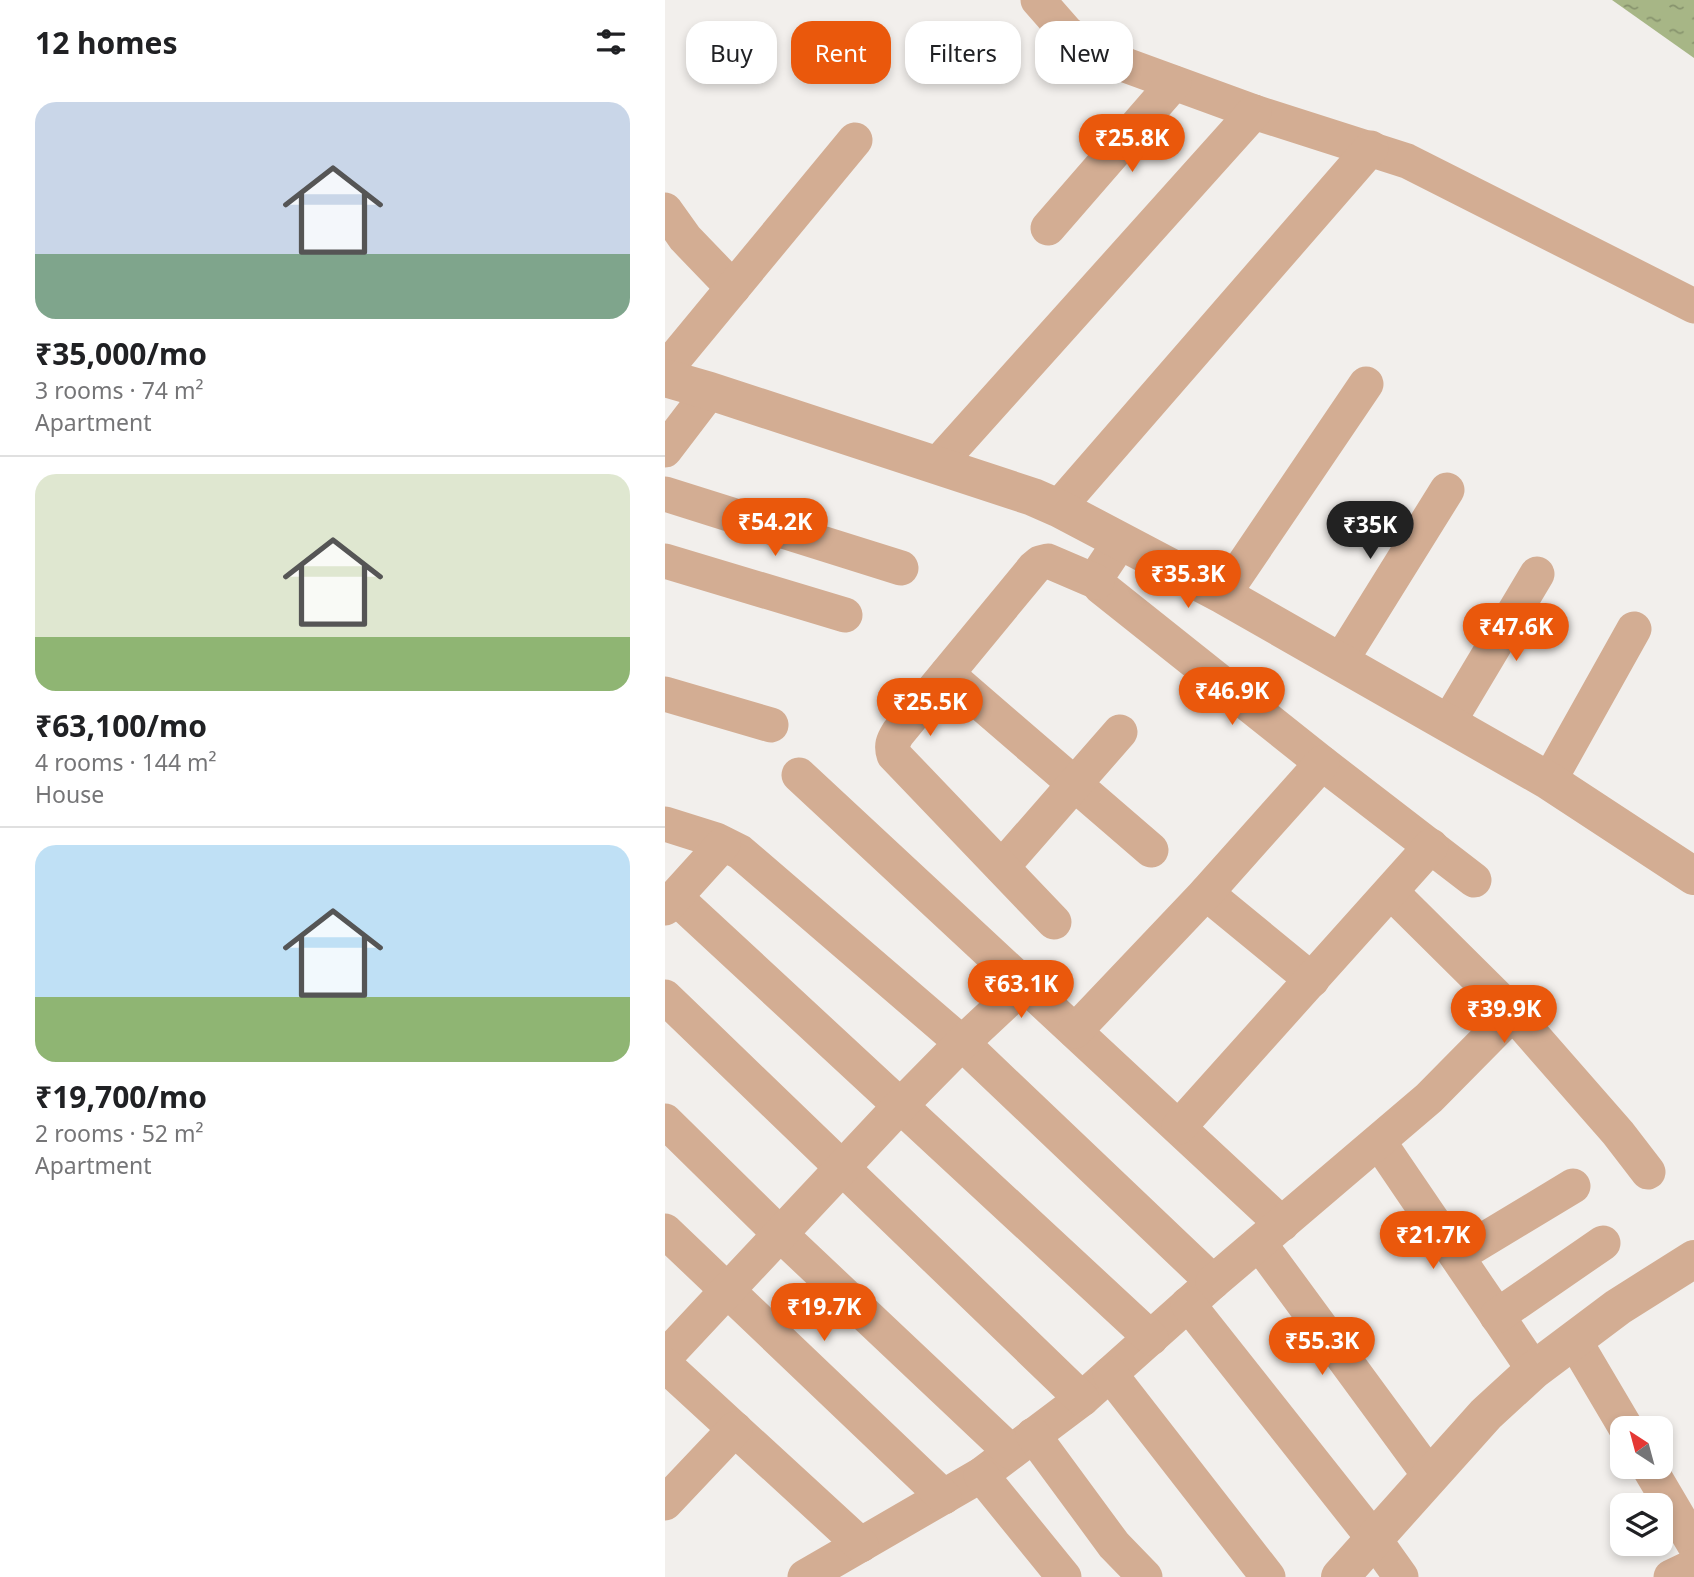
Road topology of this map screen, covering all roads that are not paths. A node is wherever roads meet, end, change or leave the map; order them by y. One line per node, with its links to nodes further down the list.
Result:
1 (1038, 0): 2 (street)
2 (1174, 83): 3 (street); 7 (street)
3 (1254, 112): 5 (street); 15 (street)
4 (855, 140): 8 (street)
5 (1371, 148): 9 (street); 18 (street)
6 (665, 210): 8 (street)
7 (1048, 228)
8 (733, 288): 10 (street)
9 (1694, 306)
10 (665, 370)
11 (665, 379): 13 (street)
12 (1366, 384): 24 (street)
13 (710, 391): 14 (street); 15 (street)
14 (665, 450)
15 (937, 466): 18 (street)
16 (1447, 490): 27 (street)
17 (665, 494): 21 (street)
18 (1058, 508): 19 (street)
19 (1120, 542): 23 (street); 24 (street)
20 (665, 561): 25 (street)
21 (901, 568)
22 (1537, 574): 30 (street)
23 (1097, 582): 28 (street); 33 (street)
24 (1223, 595): 27 (street)
25 (845, 615)
26 (1634, 629): 35 (street)
27 (1340, 662): 30 (street)
28 (947, 674): 36 (street); 41 (street)
29 (665, 694): 31 (street)
30 (1448, 723): 35 (street)
31 (771, 725)
32 (1121, 732): 36 (street)
33 (1322, 763): 39 (street); 45 (street)
34 (799, 775): 49 (street)
35 (1549, 781): 42 (street)
36 (1075, 784): 40 (street); 41 (street)
37 (665, 824): 38 (street)
38 (723, 844): 46 (street); 53 (street)
39 (1431, 846): 43 (street); 44 (street)
40 (1151, 850)
41 (1002, 867): 47 (street)
42 (1694, 876)
43 (1474, 880)
44 (1391, 892): 48 (street); 51 (street)
45 (1206, 893): 48 (street); 52 (street)
46 (670, 902): 54 (street)
47 (1054, 922)
48 (1312, 981): 56 (street)
49 (1024, 985): 52 (street); 53 (street)
50 (665, 997): 58 (street)
51 (1513, 1013): 57 (street); 59 (street)
52 (1075, 1031): 56 (street)
53 (962, 1043): 54 (street); 68 (street)
54 (900, 1106): 58 (street); 70 (street)
55 (665, 1121): 63 (street)
56 (1178, 1127): 62 (street)
57 (1379, 1142): 62 (street); 65 (street)
58 (842, 1169): 63 (street); 76 (street)
59 (1648, 1172)
60 (1573, 1186): 65 (street)
61 (665, 1231): 67 (street)
62 (1270, 1233): 68 (street); 81 (street)
63 (781, 1235): 67 (street); 79 (street)
64 (1603, 1243): 69 (street)
65 (1457, 1256): 69 (street)
66 (1694, 1259): 71 (street)
67 (728, 1290): 72 (street); 83 (street)
68 (1201, 1293): 70 (street); 85 (street)
69 (1497, 1316): 74 (street)
70 (1151, 1338): 75 (street)
71 (1574, 1340): 74 (street); 77 (street)
72 (665, 1357)
73 (665, 1365): 78 (street)
74 (1534, 1370): 81 (street)
75 (1111, 1374): 76 (street); 92 (street)
76 (1082, 1399): 79 (street)
77 (1619, 1416)
78 (735, 1429): 84 (street); 87 (street)
79 (1022, 1443): 80 (street); 91 (street)
80 (981, 1475): 83 (street); 90 (street)
81 (1430, 1476): 85 (street)
82 (1656, 1479): 86 (street)
83 (944, 1497): 87 (street)
84 (665, 1503)
85 (1374, 1539): 93 (street); 94 (street)
86 (1694, 1544)
87 (861, 1545): 89 (street)
88 (1694, 1566): 95 (street)
89 (805, 1577)
90 (1064, 1577)
91 (1145, 1577)
92 (1268, 1577)
93 (1340, 1577)
94 (1401, 1577)
95 (1671, 1577)

